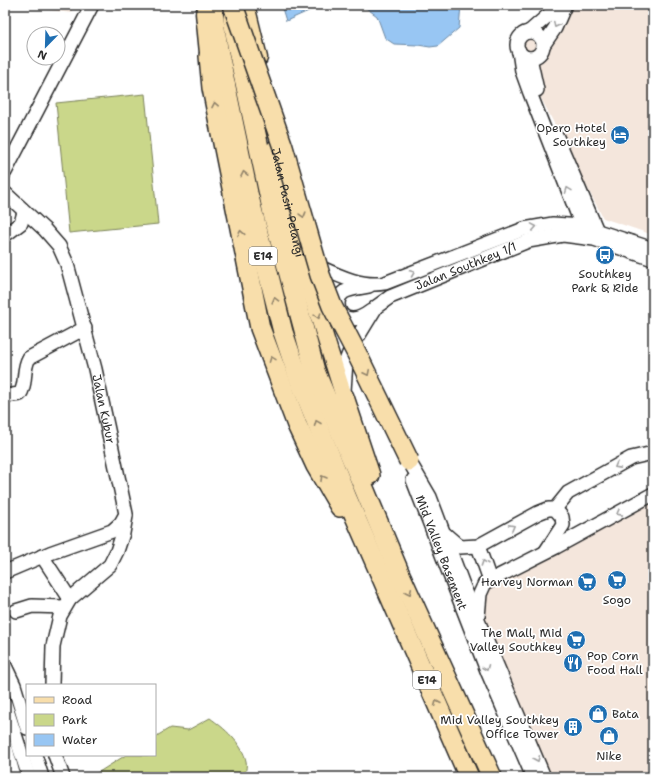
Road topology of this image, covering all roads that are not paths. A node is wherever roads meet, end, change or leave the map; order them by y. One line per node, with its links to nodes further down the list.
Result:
1 (92, 5): 13 (street)
2 (203, 5): 11 (main road)
3 (212, 5): 37 (highway, E14, one-way to 3)
4 (232, 5): 28 (highway, one-way to 28, bridge); 37 (highway, E14)
5 (246, 5): 20 (main road, Jalan Pasir Pelangi)
6 (557, 5): 8 (street)
7 (565, 5): 9 (street, one-way to 9)
8 (529, 32): 9 (street); 10 (street)
9 (544, 44): 12 (street)
10 (518, 51): 12 (street); 16 (street, one-way to 10)
11 (208, 53): 37 (highway, one-way to 11)
12 (530, 58): 17 (street)
13 (5, 172)
14 (5, 193): 15 (street, Jalan Kubur)
15 (24, 212): 18 (street); 24 (street, Jalan Kubur)
16 (582, 226): 17 (street, Jalan Southkey 1/1); 22 (street, Jalan Southkey 1/1, one-way to 16)
17 (597, 231): 19 (street, Jalan Southkey 1/1)
18 (5, 234)
19 (653, 249)
20 (300, 257): 22 (street, Jalan Southkey 1/1); 26 (main road, Jalan Pasir Pelangi, one-way to 26)
21 (653, 259): 23 (street, Jalan Southkey 1/1)
22 (375, 285): 23 (street)
23 (376, 307): 26 (street, Jalan Southkey 1/1)
24 (85, 328): 25 (street); 31 (street, Jalan Kubur)
25 (5, 396)
26 (344, 397): 37 (highway)
27 (653, 454): 30 (street, one-way to 30)
28 (409, 461): 32 (street); 55 (street, Mid Valley Basement, one-way to 55)
29 (653, 494): 34 (street, one-way to 34)
30 (555, 509): 33 (street, one-way to 30); 34 (street)
31 (126, 514): 35 (street); 39 (street)
32 (444, 534): 33 (street); 41 (street)
33 (478, 546): 38 (street, one-way to 33)
34 (545, 553): 38 (street)
35 (42, 556): 36 (street); 39 (street)
36 (5, 572)
37 (392, 578): 53 (highway, E14, one-way to 37); 54 (highway, E14, one-way to 54)
38 (490, 580): 41 (street)
39 (67, 603): 40 (street); 43 (street)
40 (16, 611)
41 (478, 620): 56 (street, one-way to 56)
42 (5, 666): 45 (street)
43 (52, 684)
44 (6, 707): 50 (street)
45 (26, 725)
46 (5, 745): 49 (street)
47 (35, 756): 51 (street)
48 (55, 756): 52 (street)
49 (14, 777)
50 (29, 777)
51 (42, 777)
52 (63, 777)
53 (469, 777)
54 (492, 777)
55 (533, 777)
56 (544, 777)

